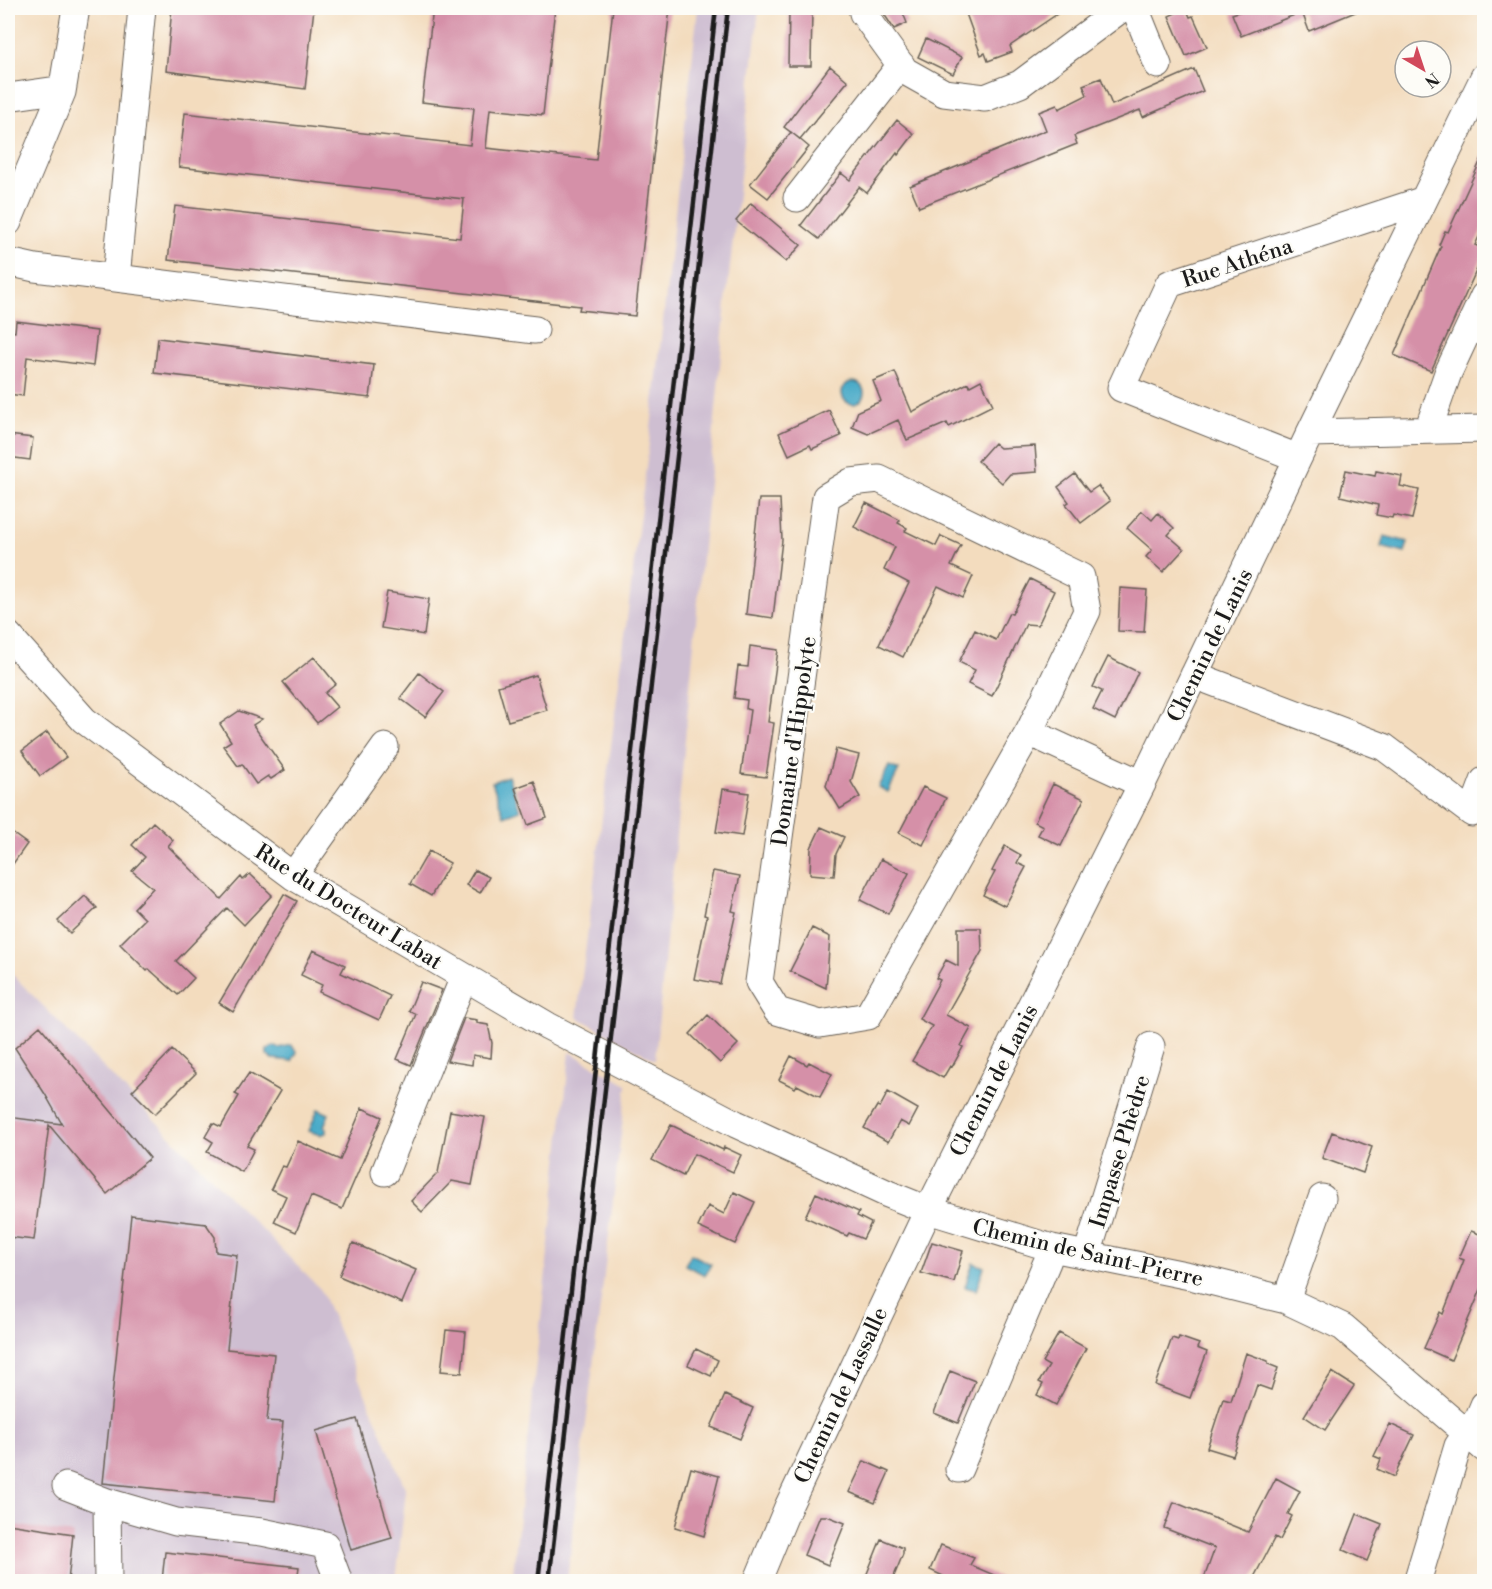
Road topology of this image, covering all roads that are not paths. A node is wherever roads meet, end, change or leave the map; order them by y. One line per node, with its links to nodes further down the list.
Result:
1 (76, 8): 9 (street)
2 (142, 8): 15 (street)
3 (862, 8): 6 (street)
4 (1122, 8): 6 (street)
5 (1135, 8): 7 (street)
6 (900, 65): 11 (street)
7 (1158, 65)
8 (1485, 76): 12 (street, Chemin de Lanis)
9 (62, 92): 10 (street); 13 (street)
10 (8, 97)
11 (797, 198)
12 (1424, 200): 20 (street, Chemin de Lanis); 21 (street, Rue Athéna)
13 (8, 222)
14 (8, 262): 15 (street)
15 (116, 278): 17 (street)
16 (1485, 296): 19 (street)
17 (535, 330)
18 (1485, 429): 19 (street)
19 (1428, 430): 20 (street)
20 (1310, 433): 21 (street, Chemin de Lanis)
21 (1298, 458): 23 (street, Chemin de Lanis)
22 (8, 635): 28 (street, Rue du Docteur Labat)
23 (1194, 675): 26 (street); 27 (street, Chemin de Lanis)
24 (1029, 732): 24 (street, Domaine d'Hippolyte); 27 (street)
25 (385, 747): 28 (street)
26 (1485, 781)
27 (1142, 784): 34 (street, Chemin de Lanis)
28 (293, 876): 29 (street, Rue du Docteur Labat)
29 (464, 977): 31 (street, Rue du Docteur Labat); 32 (street)
30 (1151, 1046): 36 (street, Impasse Phèdre)
31 (635, 1072): 34 (street, Chemin de Saint-Pierre)
32 (385, 1172)
33 (1322, 1198): 37 (street)
34 (928, 1210): 35 (street, Chemin de Saint-Pierre); 45 (street, Chemin de Lassalle)
35 (1052, 1248): 36 (street, Chemin de Saint-Pierre); 40 (street)
36 (1087, 1255): 37 (street, Chemin de Saint-Pierre)
37 (1286, 1300): 39 (street, Chemin de Saint-Pierre)
38 (1485, 1405): 39 (street)
39 (1476, 1441): 46 (street)
40 (959, 1469)
41 (66, 1486): 42 (street)
42 (106, 1502): 43 (street); 44 (street)
43 (108, 1581)
44 (339, 1581)
45 (757, 1581)
46 (1416, 1581)

